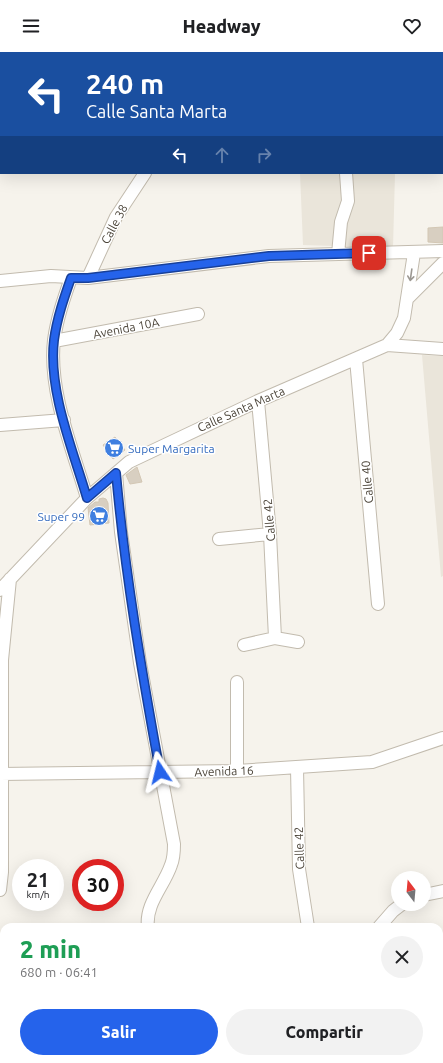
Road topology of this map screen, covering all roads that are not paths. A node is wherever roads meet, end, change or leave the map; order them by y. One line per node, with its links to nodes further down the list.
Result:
1 (144, 174): 8 (street, Calle 38)
2 (346, 174): 5 (street)
3 (443, 251): 4 (street)
4 (414, 252): 5 (street); 10 (street, Calle Santa Marta, one-way to 10)
5 (338, 254): 8 (street)
6 (443, 263): 10 (street)
7 (71, 278): 8 (street); 9 (street); 12 (street)
8 (88, 278)
9 (0, 281)
10 (408, 298): 13 (street, Calle Santa Marta)
11 (198, 314): 12 (street, Avenida 10A)
12 (54, 341): 17 (street)
13 (387, 345): 14 (street); 15 (street, Calle Santa Marta)
14 (443, 348)
15 (356, 359): 16 (street, Calle Santa Marta); 25 (street, Calle 40)
16 (258, 401): 19 (street, Calle Santa Marta); 21 (street, Calle 42)
17 (64, 420): 18 (street); 20 (street)
18 (0, 425)
19 (116, 473): 20 (street, Calle Santa Marta); 33 (street)
20 (87, 498): 23 (street, Calle Santa Marta)
21 (270, 534): 22 (street); 26 (street, Calle 42)
22 (219, 539)
23 (10, 579): 24 (street, Calle Santa Marta); 34 (street)
24 (0, 590)
25 (378, 604)
26 (275, 638): 27 (street); 28 (street)
27 (298, 642)
28 (244, 644)
29 (237, 682): 32 (street)
30 (443, 738): 31 (street, Avenida 16)
31 (298, 768): 32 (street, Avenida 16); 40 (street, Calle 42)
32 (237, 771): 33 (street, Avenida 16)
33 (160, 772): 34 (street, Avenida 16); 39 (street)
34 (2, 774): 35 (street)
35 (0, 890)
36 (443, 891): 37 (street)
37 (431, 894)
38 (393, 911): 41 (street)
39 (148, 923)
40 (307, 923)
41 (382, 923)

